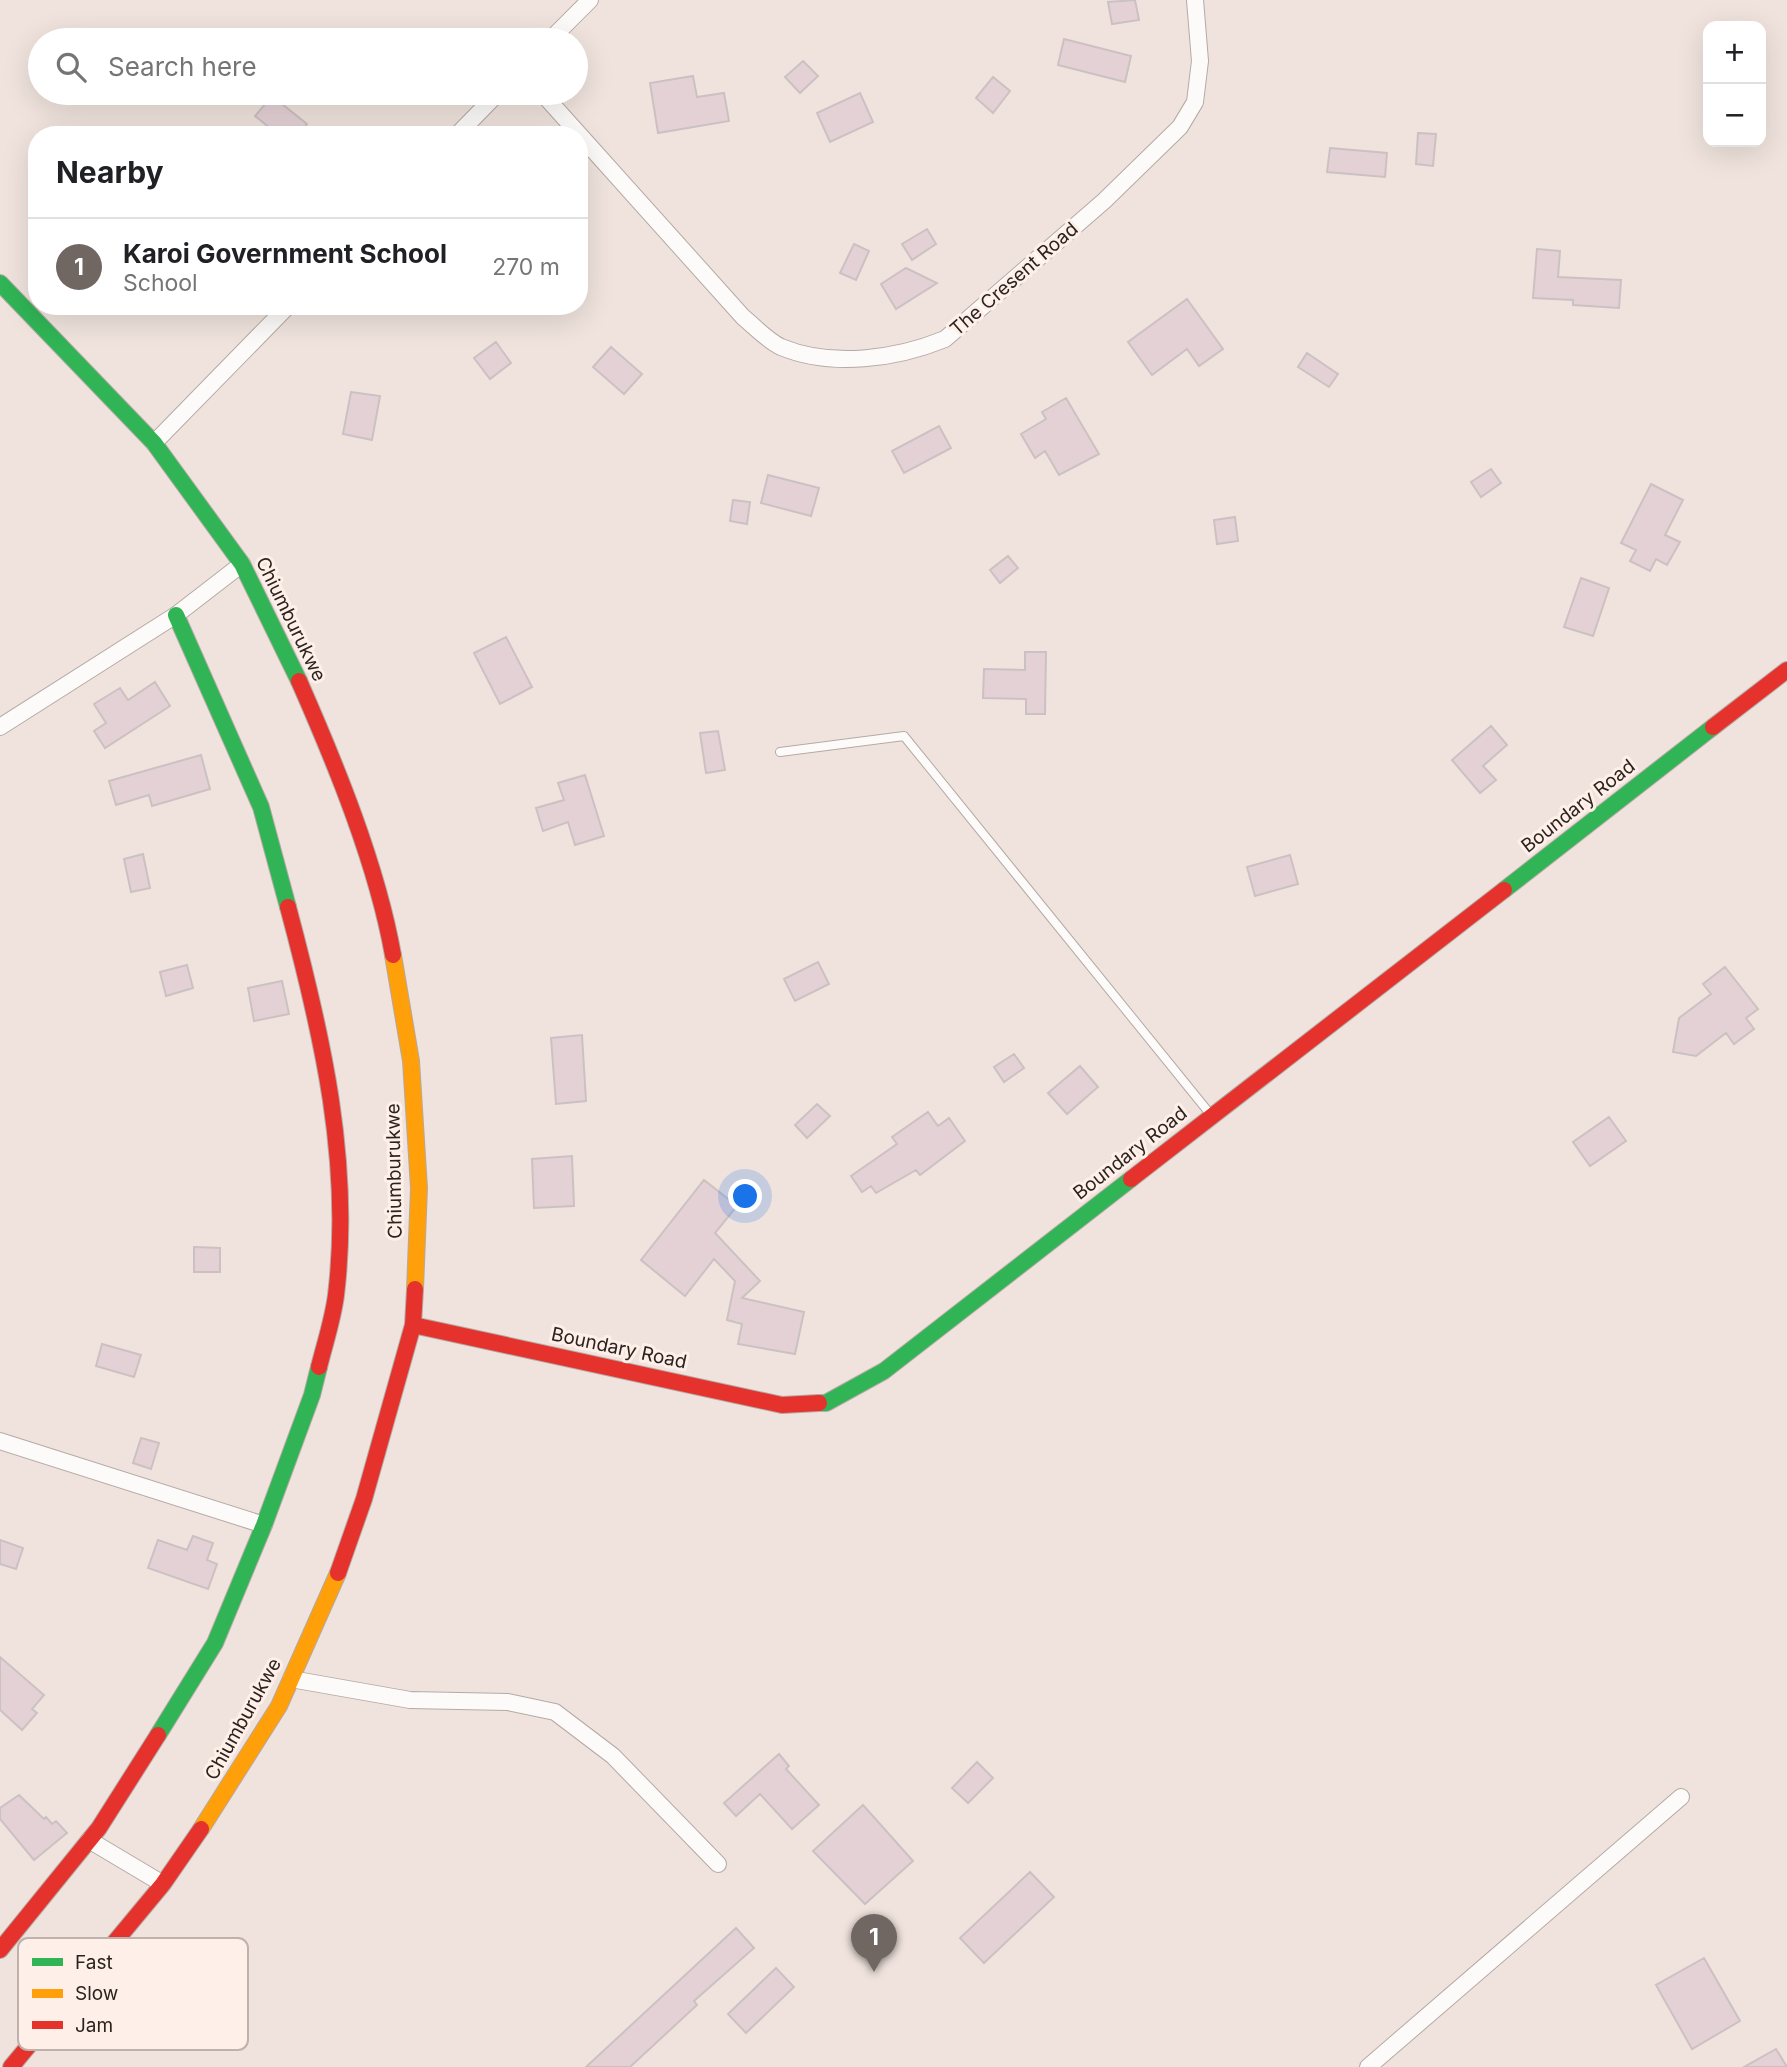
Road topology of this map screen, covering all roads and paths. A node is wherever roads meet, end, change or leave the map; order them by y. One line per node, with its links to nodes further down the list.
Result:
1 (590, 0): 3 (street)
2 (1195, 0): 8 (street, The Cresent Road)
3 (562, 28)
4 (486, 105): 6 (street)
5 (553, 105): 7 (street, The Cresent Road)
6 (466, 126)
7 (572, 126)
8 (588, 144)
9 (0, 283): 10 (street, Chiumburukwe)
10 (28, 312)
11 (31, 315): 13 (street, Chiumburukwe)
12 (279, 315): 13 (street)
13 (154, 443): 14 (street, Chiumburukwe)
14 (242, 564): 15 (street); 20 (street, Chiumburukwe)
15 (176, 615): 17 (street); 22 (street)
16 (1787, 670): 19 (street, Boundary Road)
17 (0, 727)
18 (780, 752): 19 (lane)
19 (1212, 1116): 20 (street, Boundary Road)
20 (413, 1325): 23 (street, Chiumburukwe)
21 (0, 1441): 22 (street)
22 (264, 1525): 25 (street)
23 (291, 1679): 26 (street); 27 (street, Chiumburukwe)
24 (1681, 1797): 32 (street)
25 (89, 1840): 27 (street); 29 (street)
26 (718, 1864)
27 (163, 1884): 28 (street, Chiumburukwe)
28 (119, 1938)
29 (0, 1950)
30 (29, 2050): 31 (street, Chiumburukwe)
31 (17, 2065)
32 (1368, 2067)

